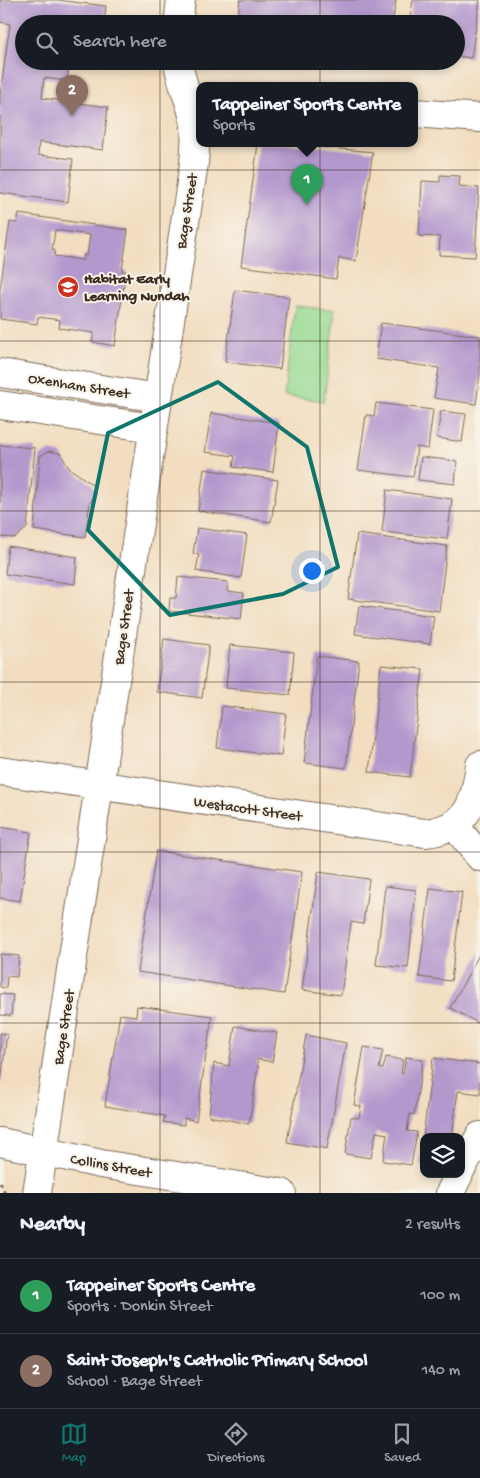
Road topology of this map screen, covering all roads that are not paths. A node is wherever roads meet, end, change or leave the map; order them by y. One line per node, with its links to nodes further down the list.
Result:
1 (181, 0): 2 (street)
2 (179, 15)
3 (179, 70): 4 (street, Bage Street)
4 (195, 108): 8 (street, Bage Street)
5 (418, 113): 6 (street)
6 (480, 118)
7 (0, 373): 8 (street, Oxenham Street)
8 (158, 398): 10 (street, Bage Street)
9 (0, 406): 10 (street)
10 (153, 428): 13 (street, Bage Street)
11 (480, 765): 14 (street)
12 (0, 770): 13 (street, Westacott Street)
13 (100, 786): 15 (street, Westacott Street); 19 (street, Bage Street)
14 (477, 801): 15 (street)
15 (454, 825): 16 (street)
16 (480, 857)
17 (480, 1136): 20 (street)
18 (0, 1142): 19 (street, Collins Street)
19 (44, 1152): 22 (street, Bage Street); 23 (street, Collins Street)
20 (465, 1163)
21 (457, 1178): 24 (street)
22 (37, 1193)
23 (282, 1193)
24 (450, 1193)

